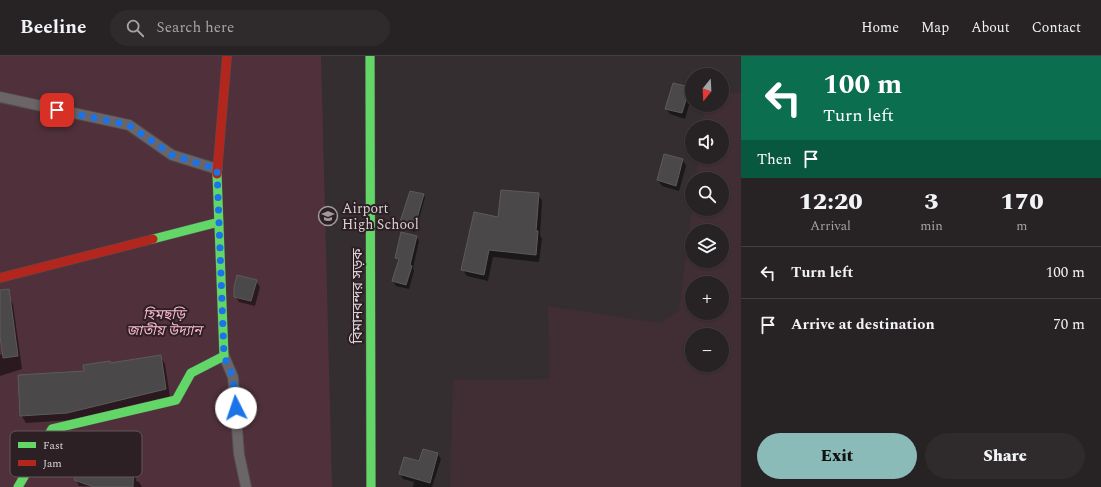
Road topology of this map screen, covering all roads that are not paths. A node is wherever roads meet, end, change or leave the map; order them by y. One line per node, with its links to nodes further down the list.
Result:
1 (227, 56): 4 (street)
2 (370, 56): 12 (street, বিমানবন্দর সড়ক)
3 (0, 97): 4 (lane)
4 (217, 169): 5 (street)
5 (219, 222): 6 (street); 7 (street)
6 (0, 278)
7 (224, 356): 8 (street); 11 (lane)
8 (51, 431)
9 (24, 477): 10 (street)
10 (18, 487)
11 (246, 487)
12 (371, 487)

